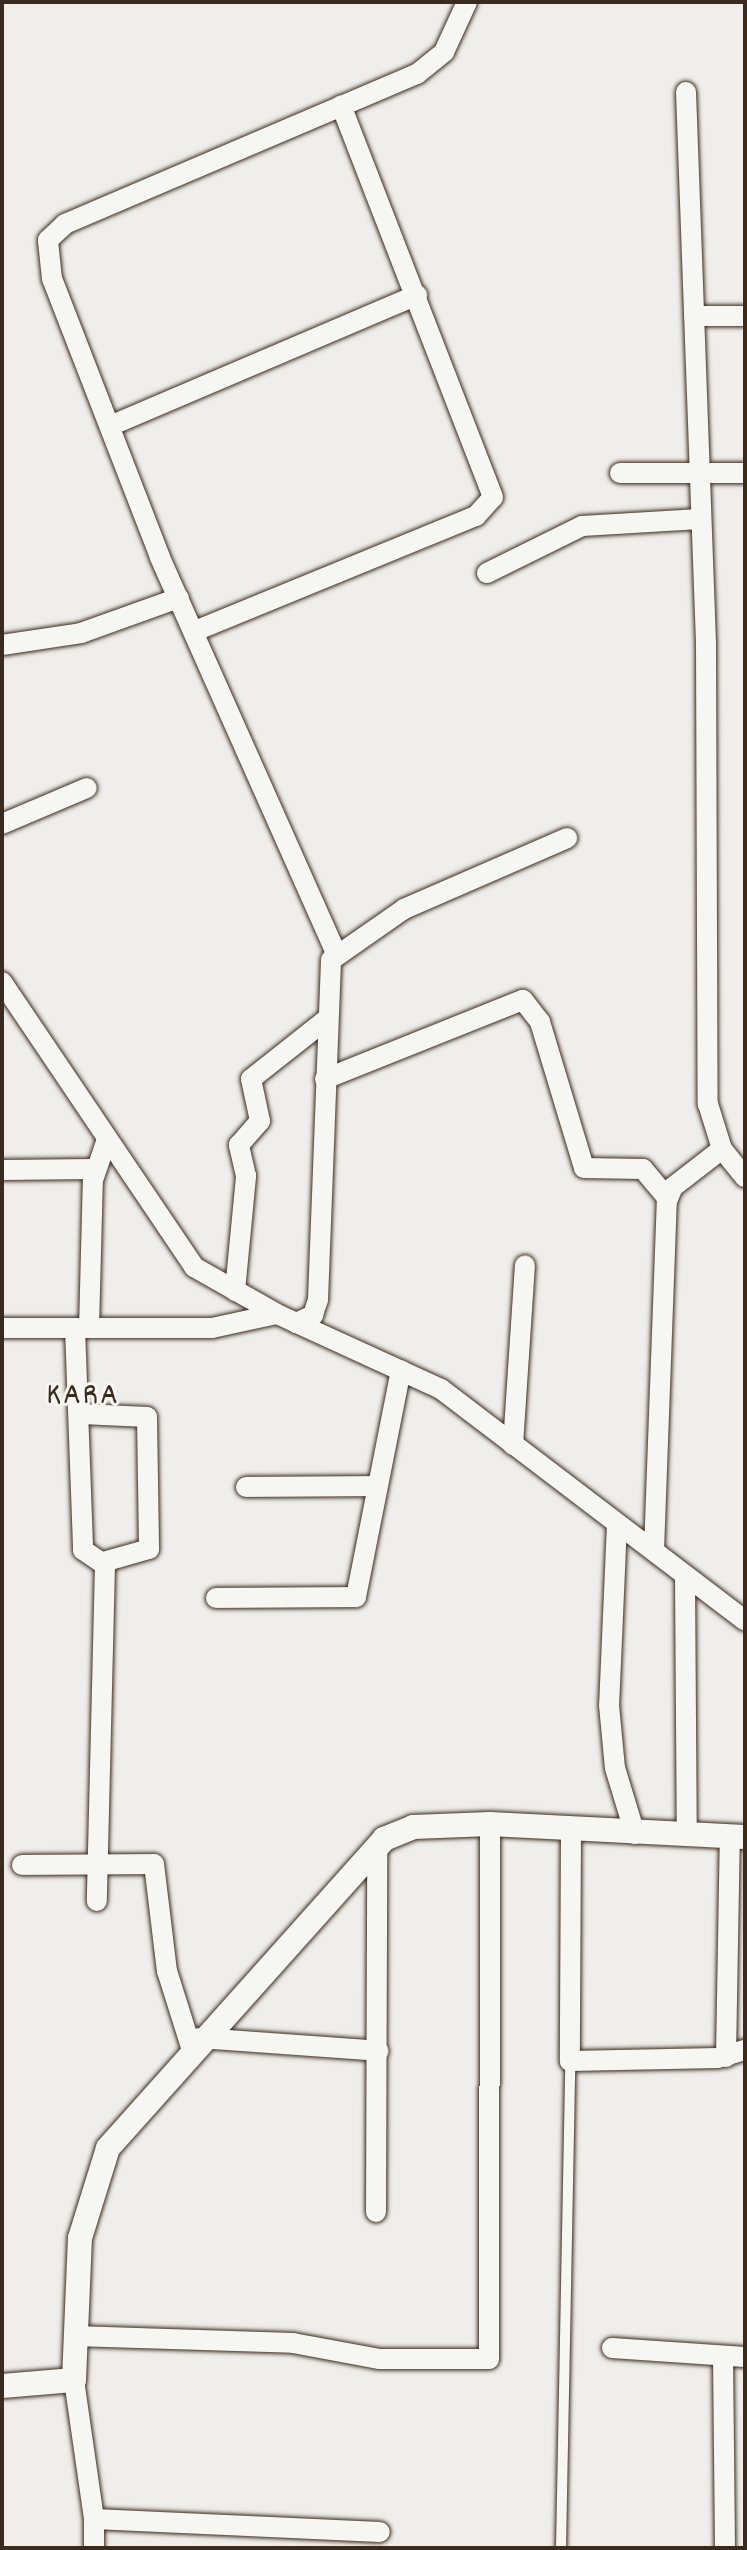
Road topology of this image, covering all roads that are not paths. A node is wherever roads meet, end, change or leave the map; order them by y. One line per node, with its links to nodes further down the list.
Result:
1 (467, 2): 3 (street)
2 (686, 92): 5 (street)
3 (341, 106): 4 (street); 7 (street)
4 (417, 295): 7 (street); 14 (street)
5 (694, 316): 6 (street); 8 (street)
6 (745, 316)
7 (110, 426): 13 (street)
8 (698, 472): 9 (street); 10 (street); 11 (street)
9 (620, 473)
10 (745, 473)
11 (700, 519): 12 (street); 24 (street)
12 (487, 573)
13 (179, 598): 14 (street); 15 (street)
14 (195, 631): 19 (street)
15 (2, 645)
16 (87, 788): 17 (street)
17 (2, 824)
18 (567, 838): 19 (street)
19 (336, 953): 21 (street)
20 (2, 982): 23 (street)
21 (327, 1019): 22 (street); 30 (street)
22 (325, 1079): 28 (street); 31 (street)
23 (106, 1143): 25 (street); 30 (street)
24 (722, 1149): 27 (street); 28 (street)
25 (94, 1169): 26 (street); 33 (street)
26 (2, 1170)
27 (745, 1177)
28 (667, 1198): 40 (street)
29 (525, 1265): 36 (street)
30 (235, 1291): 31 (street)
31 (286, 1318): 33 (street); 34 (street)
32 (2, 1328): 33 (street)
33 (82, 1328): 35 (street)
34 (401, 1370): 36 (street); 37 (street)
35 (82, 1414): 41 (street); 41 (street)
36 (513, 1445): 39 (street)
37 (377, 1486): 38 (street); 43 (street)
38 (246, 1487)
39 (617, 1524): 40 (street); 47 (street)
40 (654, 1551): 42 (street)
41 (103, 1562): 52 (street)
42 (685, 1577): 44 (street); 48 (street)
43 (216, 1598)
44 (745, 1621)
45 (490, 1824): 46 (street); 50 (street); 59 (street)
46 (571, 1832): 47 (street); 57 (street)
47 (635, 1834): 48 (street)
48 (687, 1836): 49 (street)
49 (737, 1837): 56 (street)
50 (377, 1847): 54 (street); 55 (street)
51 (22, 1865): 52 (street)
52 (97, 1865): 53 (street); 54 (street)
53 (97, 1901)
54 (195, 2043): 55 (street); 59 (street)
55 (379, 2051): 58 (street)
56 (735, 2053): 57 (street)
57 (570, 2061): 68 (lane)
58 (376, 2212)
59 (74, 2336): 63 (street)
60 (612, 2348): 61 (street)
61 (723, 2356): 62 (street); 69 (street)
62 (745, 2357)
63 (74, 2380): 64 (street); 65 (street)
64 (2, 2386)
65 (94, 2519): 66 (street); 67 (street)
66 (380, 2532)
67 (94, 2548)
68 (561, 2548)
69 (725, 2548)

